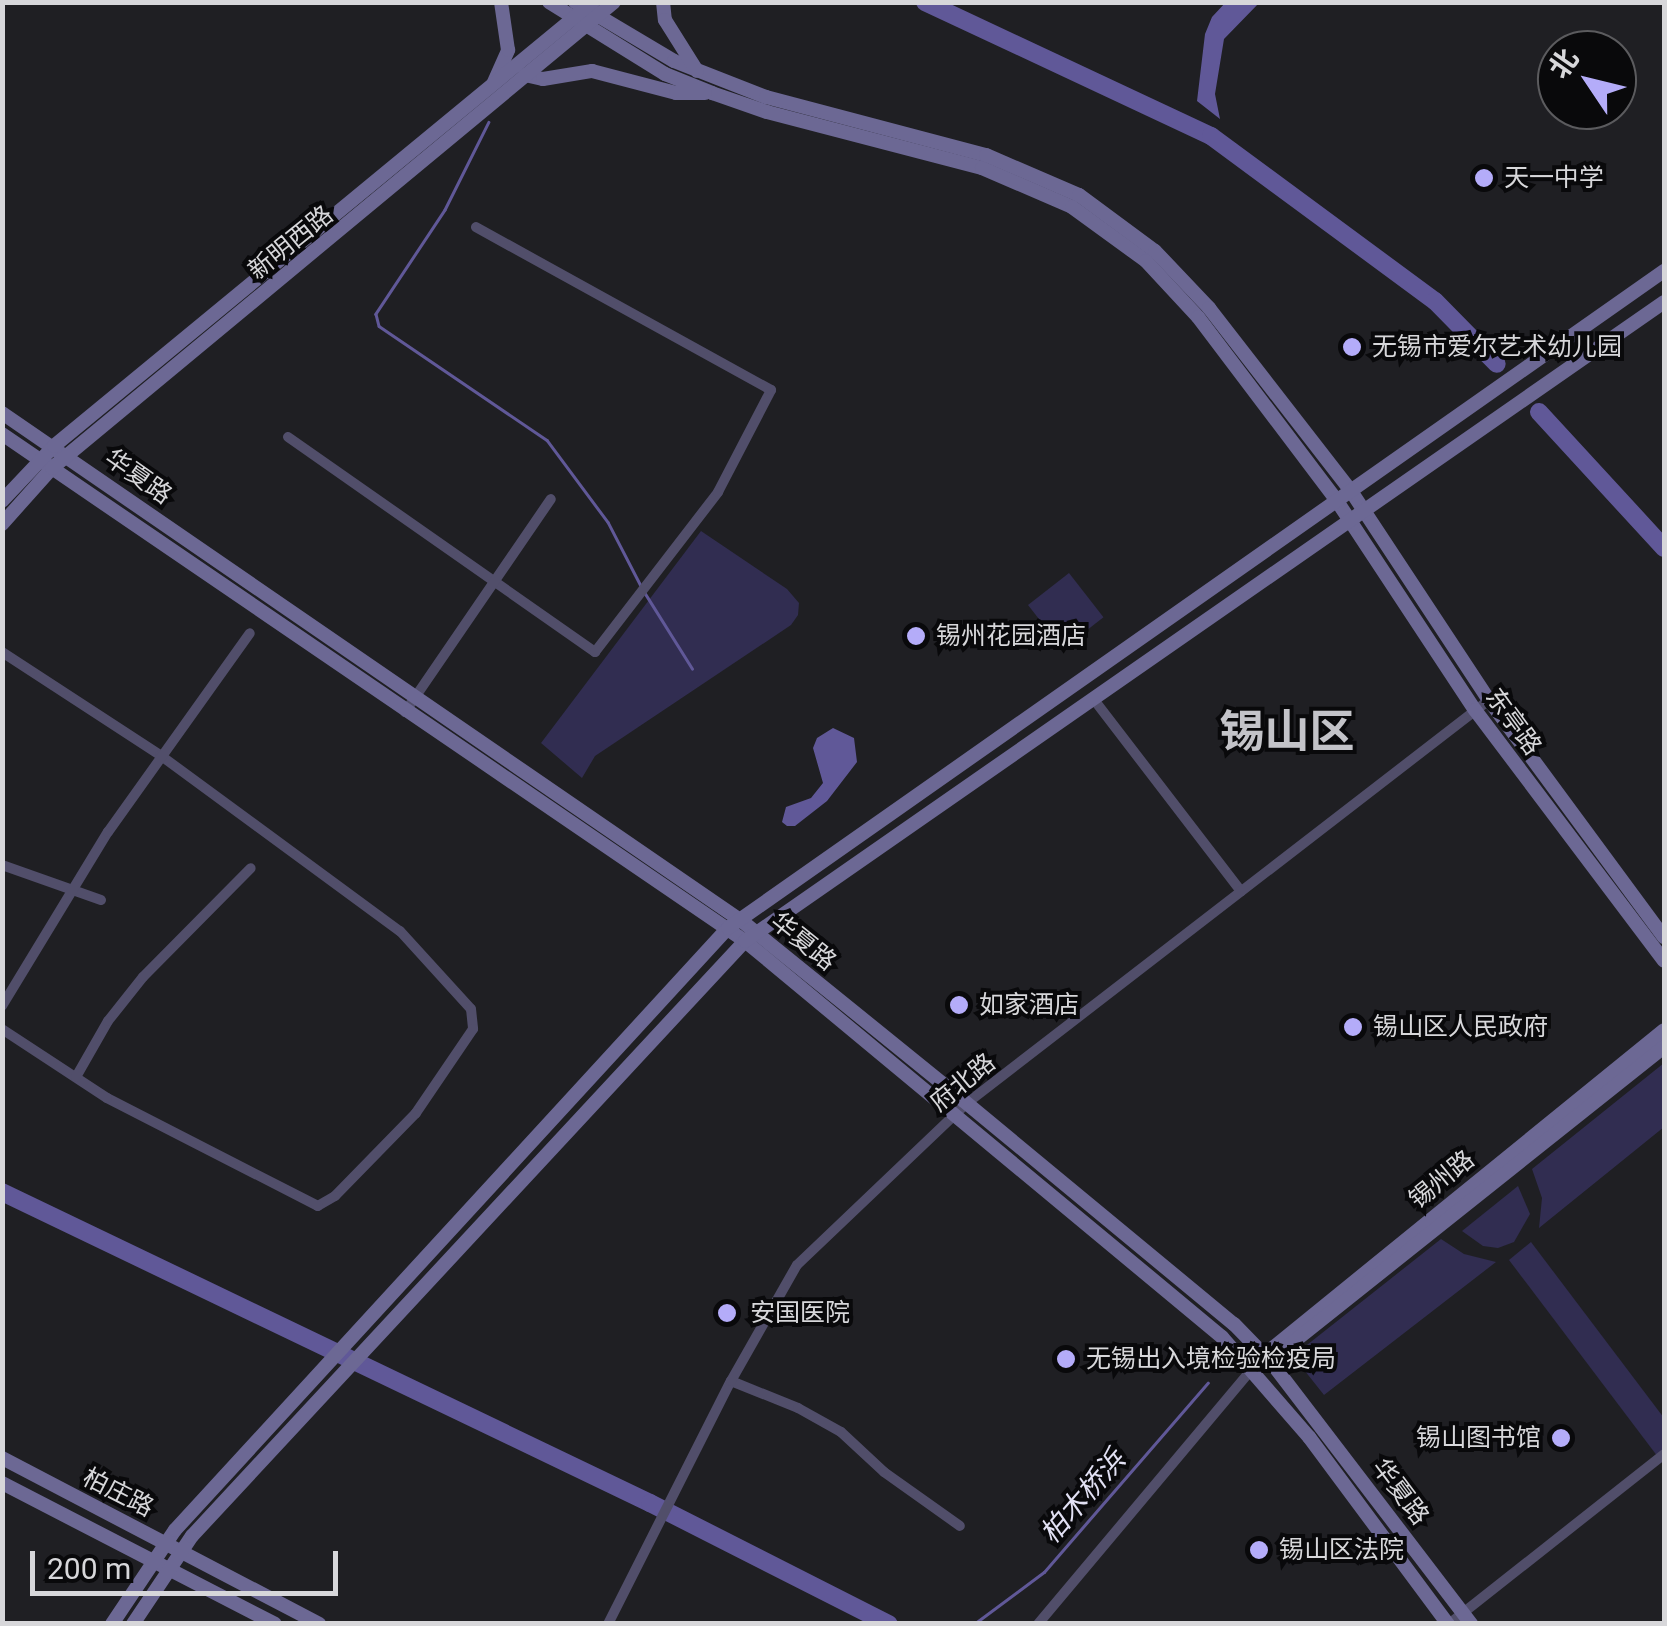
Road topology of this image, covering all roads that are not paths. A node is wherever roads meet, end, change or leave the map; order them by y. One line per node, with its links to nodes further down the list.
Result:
1 (501, 2): 8 (main road)
2 (549, 2): 5 (main road)
3 (614, 2): 5 (main road, 新明西路)
4 (662, 2): 6 (main road)
5 (585, 13): 6 (main road, 东亭路); 7 (main road, 新明西路); 8 (main road, 新明西路); 9 (main road)
6 (697, 72): 19 (main road, 东亭路)
7 (524, 75): 9 (main road); 17 (main road, 新明西路)
8 (488, 90): 16 (main road, 新明西路)
9 (712, 93): 22 (main road, 东亭路)
10 (476, 227): 26 (street)
11 (1664, 271): 19 (main road)
12 (1664, 302): 23 (main road)
13 (2, 413): 16 (main road, 华夏路)
14 (2, 434): 18 (main road, 华夏路)
15 (288, 437): 26 (street)
16 (54, 446): 17 (main road, 华夏路); 18 (main road, 新明西路)
17 (68, 456): 18 (main road, 新明西路); 29 (main road, 华夏路)
18 (46, 464): 21 (main road, 新明西路); 25 (main road, 新明西路); 33 (main road, 华夏路)
19 (1351, 491): 22 (main road); 23 (main road, 东亭路)
20 (551, 499): 26 (street)
21 (2, 501)
22 (1337, 501): 24 (main road, 东亭路); 40 (main road)
23 (1364, 512): 24 (main road); 30 (main road, 东亭路)
24 (1350, 522): 31 (main road); 32 (main road, 东亭路)
25 (2, 524)
26 (494, 582): 29 (street)
27 (250, 633): 34 (street)
28 (2, 652): 34 (street)
29 (415, 698): 33 (street); 40 (main road, 华夏路)
30 (1489, 700): 32 (street, 府北路); 42 (main road, 东亭路)
31 (1095, 702): 38 (street); 41 (main road)
32 (1475, 710): 38 (street, 府北路); 43 (main road, 东亭路)
33 (405, 712): 40 (main road, 华夏路)
34 (160, 755): 37 (street); 48 (street)
35 (2, 865): 37 (street)
36 (250, 868): 48 (street)
37 (73, 889): 39 (street); 44 (street)
38 (1241, 891): 49 (street, 府北路)
39 (101, 900)
40 (733, 924): 41 (main road, 华夏路); 58 (main road)
41 (750, 936): 49 (main road, 华夏路); 50 (main road, 华夏路); 59 (main road)
42 (1664, 937)
43 (1664, 961)
44 (2, 1006)
45 (2, 1029): 48 (street)
46 (1664, 1030): 51 (main road, 锡州路)
47 (1664, 1047): 51 (main road, 锡州路)
48 (76, 1077)
49 (967, 1103): 50 (street, 府北路); 51 (main road, 华夏路)
50 (954, 1114): 52 (main road, 华夏路); 53 (street, 府北路)
51 (1267, 1357): 52 (main road, 锡州路); 62 (main road, 华夏路)
52 (1252, 1368): 68 (street, 锡州路); 69 (main road, 华夏路)
53 (731, 1381): 57 (street); 67 (street, 府北路)
54 (1664, 1454): 62 (street)
55 (2, 1458): 58 (main road, 柏庄路)
56 (2, 1483): 60 (main road, 柏庄路)
57 (960, 1526)
58 (166, 1543): 59 (main road, 柏庄路); 60 (main road)
59 (182, 1549): 61 (main road); 66 (main road, 柏庄路)
60 (154, 1562): 61 (main road, 柏庄路); 63 (main road)
61 (169, 1568): 64 (main road); 65 (main road, 柏庄路)
62 (1467, 1618): 69 (street)
63 (112, 1624)
64 (133, 1624)
65 (275, 1624)
66 (319, 1624)
67 (608, 1624)
68 (1038, 1624)
69 (1449, 1624)

